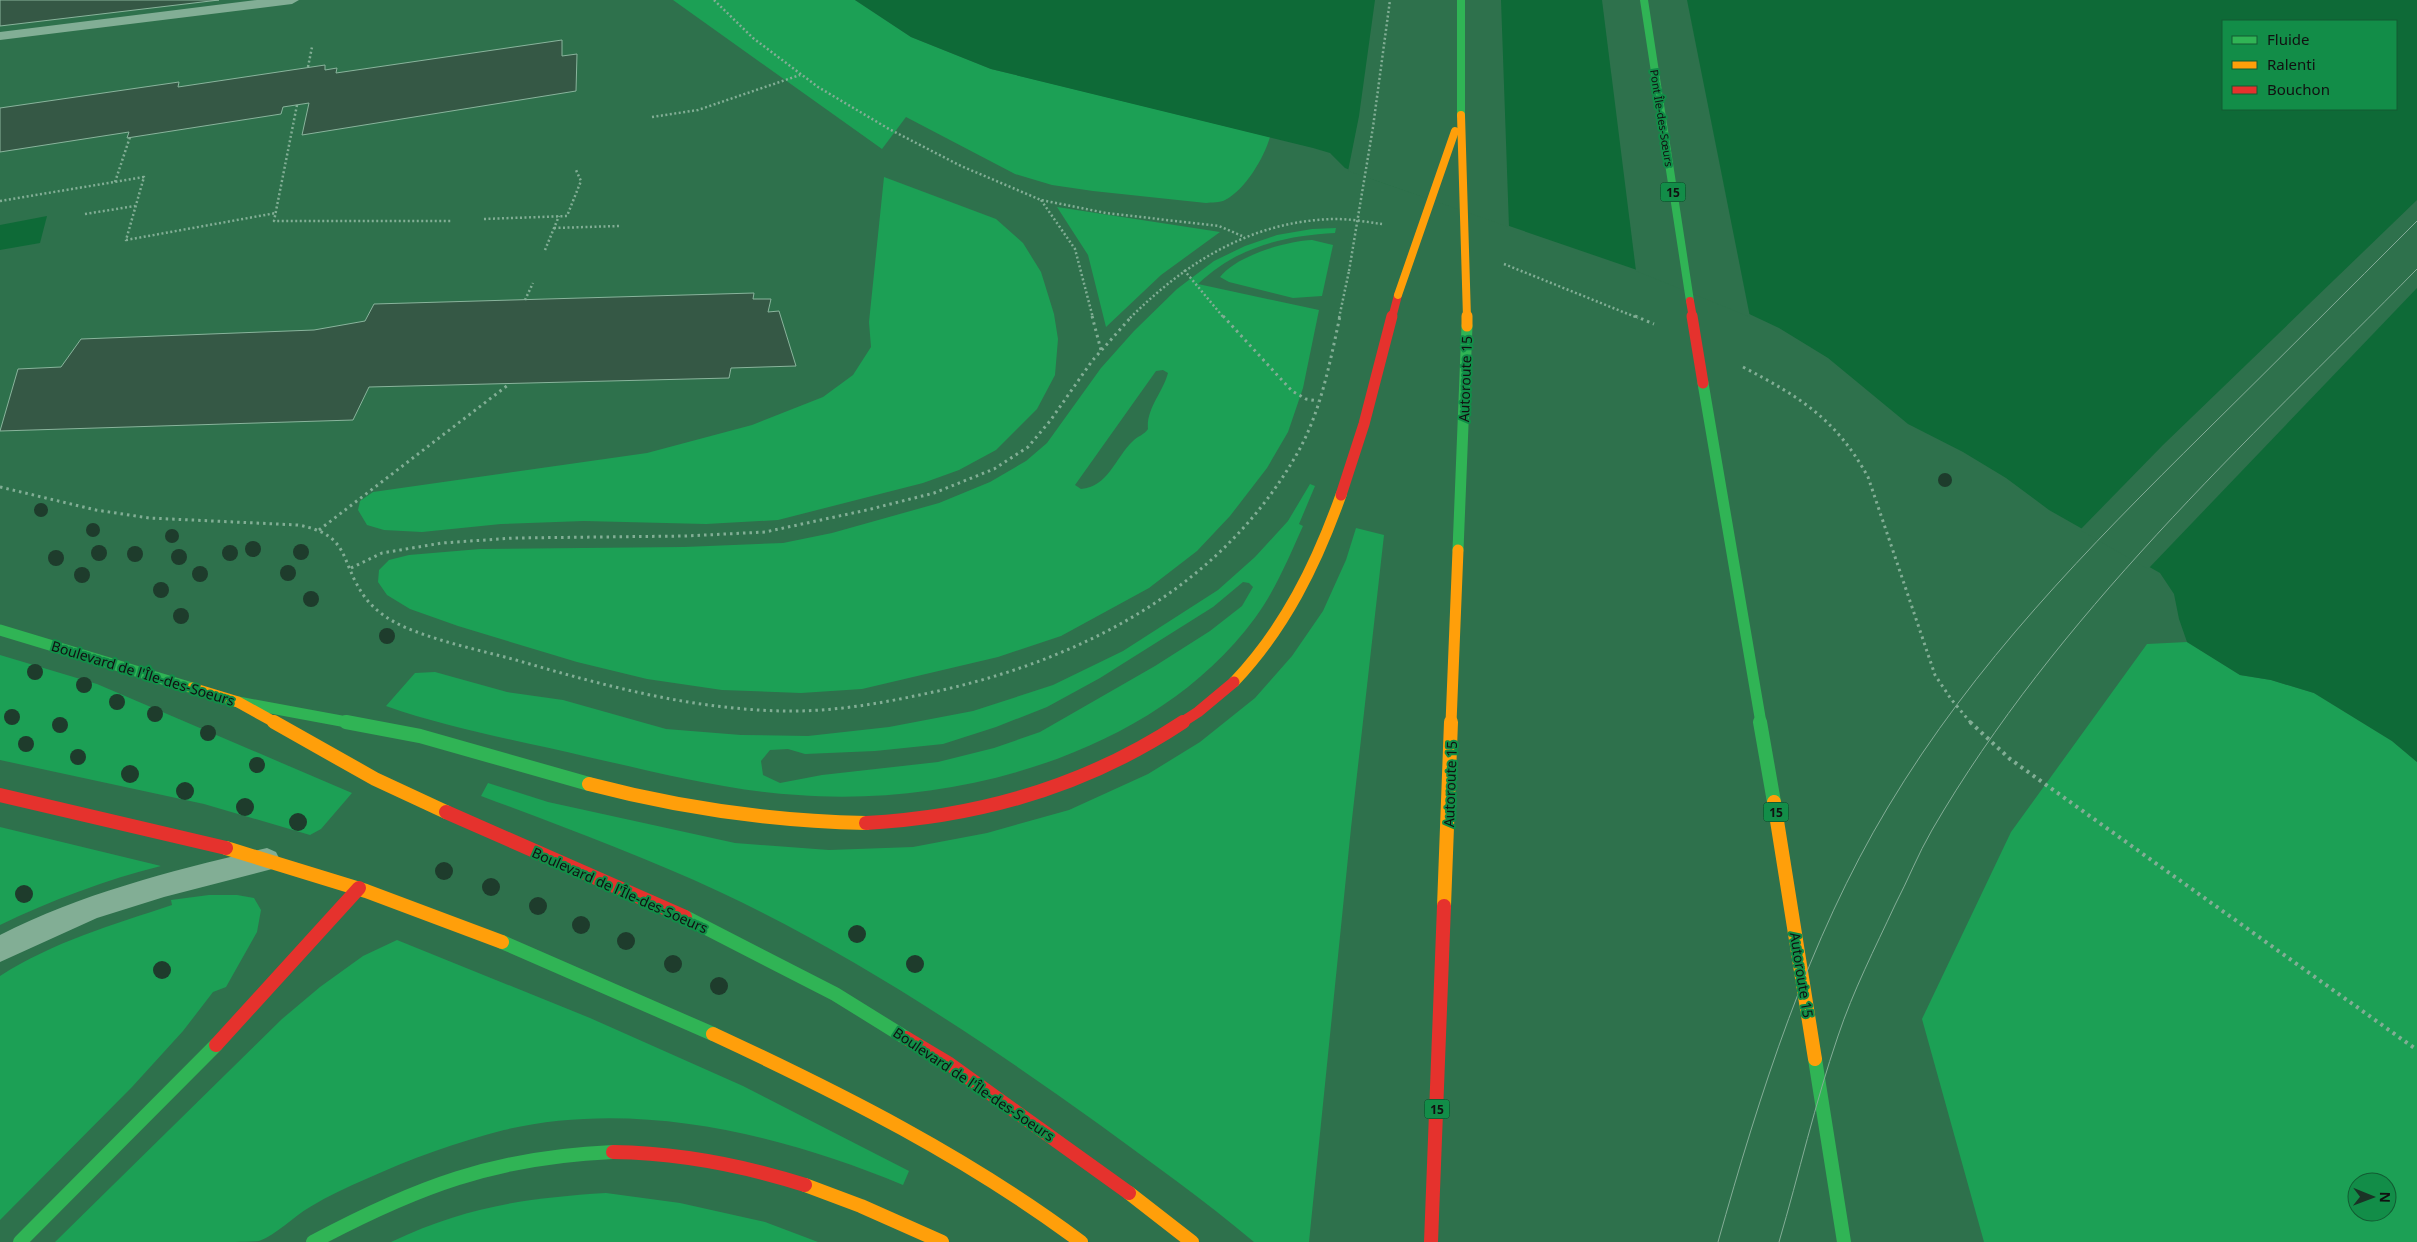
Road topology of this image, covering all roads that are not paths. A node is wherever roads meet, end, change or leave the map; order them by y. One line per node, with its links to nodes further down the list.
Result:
1 (292, 0): 4 (lane)
2 (1461, 0): 5 (main road, 15)
3 (1644, 0): 6 (main road, Pont Île-des-Sœurs / 15, bridge)
4 (0, 36)
5 (1460, 115): 8 (main road, bridge); 13 (main road, Autoroute 15 / 15, bridge)
6 (1703, 384): 19 (main road, Autoroute 15 / 15)
7 (0, 630): 8 (main road, Boulevard de l'Île-des-Soeurs)
8 (238, 702): 18 (main road, Boulevard de l'Île-des-Soeurs)
9 (0, 795): 10 (main road)
10 (266, 860): 11 (main road); 12 (lane)
11 (359, 888): 14 (main road); 17 (main road)
12 (0, 949)
13 (1431, 1236)
14 (20, 1242)
15 (313, 1242): 16 (main road)
16 (942, 1242)
17 (1081, 1242)
18 (1192, 1242)
19 (1844, 1242)

